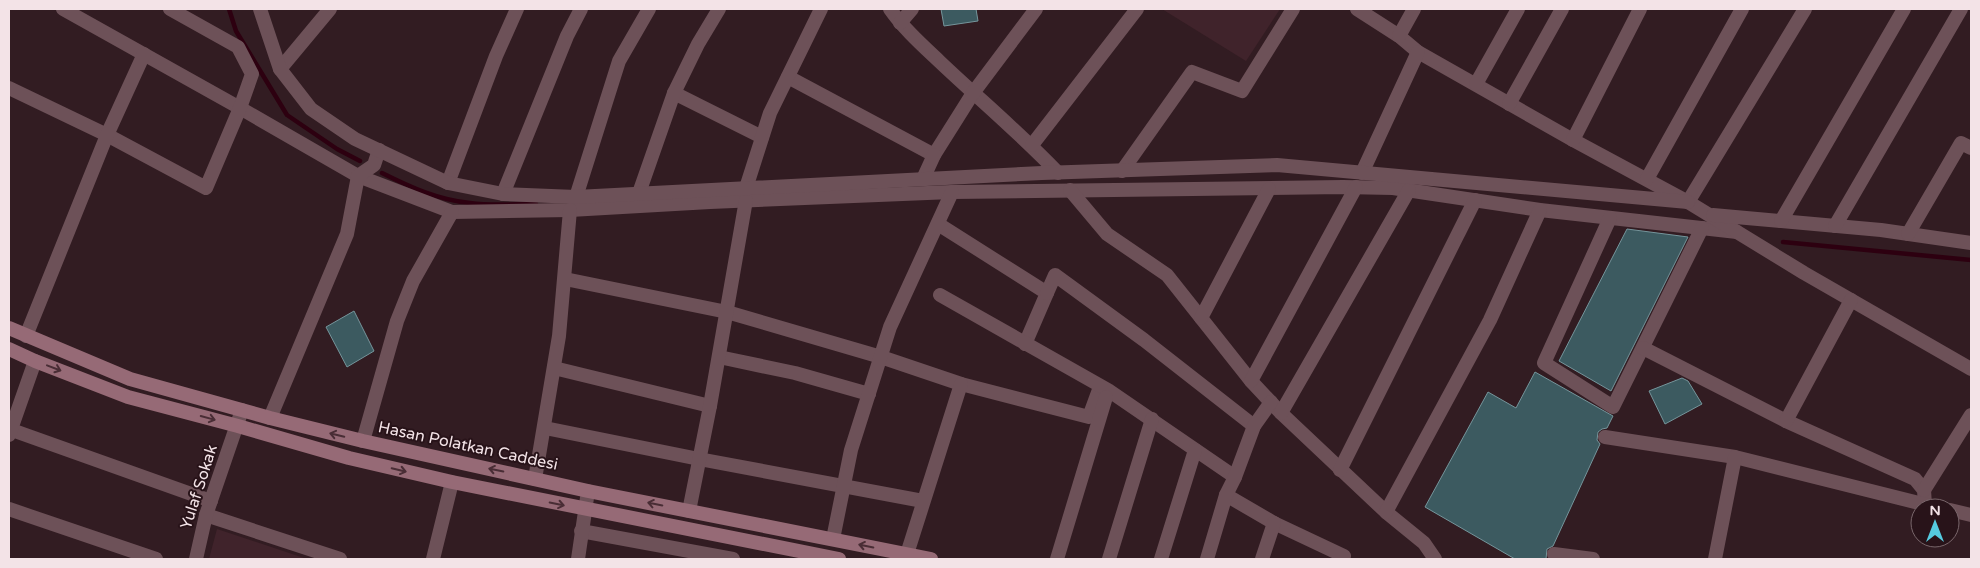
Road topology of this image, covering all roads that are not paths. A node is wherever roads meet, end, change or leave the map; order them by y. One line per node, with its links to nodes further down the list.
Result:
1 (63, 9): 27 (street)
2 (170, 9): 35 (street)
3 (260, 9): 28 (street)
4 (330, 9): 28 (street)
5 (517, 9): 49 (street)
6 (580, 9): 56 (street)
7 (649, 9): 58 (street)
8 (719, 9): 32 (street)
9 (821, 9): 29 (street)
10 (890, 9): 24 (street)
11 (912, 9): 24 (street)
12 (1036, 9): 33 (street)
13 (1137, 9): 39 (street)
14 (1293, 9): 43 (street)
15 (1357, 9): 25 (street)
16 (1414, 9): 25 (street)
17 (1518, 9): 30 (street)
18 (1562, 9): 34 (street)
19 (1640, 9): 38 (street)
20 (1742, 9): 48 (street)
21 (1805, 9): 60 (street)
22 (1904, 9): 66 (street)
23 (1961, 9): 68 (street)
24 (900, 23): 33 (street)
25 (1399, 36): 26 (street)
26 (1418, 52): 30 (street); 45 (street)
27 (144, 54): 35 (street); 36 (street)
28 (280, 69): 41 (street)
29 (788, 77): 37 (street); 42 (street)
30 (1476, 84): 34 (street)
31 (9, 88): 36 (street)
32 (674, 93): 37 (street); 55 (street)
33 (973, 93): 39 (street); 42 (street)
34 (1510, 104): 38 (street)
35 (240, 108): 36 (street); 46 (street)
36 (107, 135): 80 (street)
37 (762, 137): 57 (street)
38 (1573, 140): 48 (street)
39 (1032, 145): 44 (street)
40 (1971, 148): 71 (street)
41 (379, 150): 46 (street); 49 (street)
42 (934, 155): 47 (street)
43 (1122, 171): 44 (street); 45 (street)
44 (1058, 173): 47 (street)
45 (1362, 173): 60 (street)
46 (358, 176): 63 (street); 98 (street)
47 (923, 179): 57 (street)
48 (1647, 179): 60 (street)
49 (448, 183): 56 (street)
50 (1356, 187): 51 (street); 53 (street); 89 (street)
51 (1269, 189): 52 (street); 78 (street)
52 (1070, 190): 54 (street); 78 (street)
53 (1409, 190): 59 (street); 96 (street)
54 (952, 192): 57 (street); 67 (street)
55 (639, 193): 57 (street); 58 (street)
56 (503, 194): 58 (street)
57 (746, 194): 61 (street); 77 (street)
58 (576, 197)
59 (1475, 200): 62 (street); 110 (street)
60 (1688, 202): 64 (street)
61 (570, 210): 63 (street); 73 (street)
62 (1540, 210): 65 (street); 125 (street)
63 (452, 212): 106 (street)
64 (1710, 215): 66 (street); 70 (street)
65 (1610, 218): 69 (street); 82 (street)
66 (1781, 221): 68 (street)
67 (938, 224): 74 (street); 85 (street)
68 (1835, 226): 71 (street)
69 (1702, 228): 70 (street); 82 (street)
70 (1737, 232): 76 (street)
71 (1908, 234): 72 (street)
72 (1971, 243)
73 (565, 279): 77 (street); 87 (street)
74 (1047, 293): 81 (street); 102 (street)
75 (940, 295): 81 (street)
76 (1851, 300): 88 (street); 100 (street)
77 (727, 312): 84 (street); 85 (street)
78 (1201, 318): 89 (street)
79 (9, 328): 80 (main road, Hasan Polatkan Caddesi)
80 (26, 336): 95 (main road, Hasan Polatkan Caddesi)
81 (1025, 344): 91 (street)
82 (1643, 348): 100 (street)
83 (9, 349): 86 (main road)
84 (719, 357): 92 (street); 94 (street)
85 (881, 357): 90 (street); 92 (street)
86 (35, 361): 101 (main road, one-way to 101); 104 (street)
87 (554, 368): 94 (street); 103 (street)
88 (1971, 369)
89 (1251, 381): 93 (street)
90 (961, 384): 91 (street); 120 (street)
91 (1104, 388): 99 (street); 140 (street)
92 (869, 394): 114 (street)
93 (1271, 402): 96 (street); 102 (street)
94 (710, 406): 109 (street)
95 (242, 410): 98 (main road, Hasan Polatkan Caddesi); 101 (street, Yulaf Sokak)
96 (1281, 413): 110 (street)
97 (1971, 415): 115 (street)
98 (270, 418): 106 (main road, Hasan Polatkan Caddesi, one-way to 98)
99 (1152, 419): 107 (street); 141 (street)
100 (1786, 421): 115 (street)
101 (238, 426): 113 (main road, one-way to 113); 119 (street, Yulaf Sokak)
102 (1254, 426): 111 (street)
103 (544, 428): 109 (street); 112 (street)
104 (9, 431): 119 (street)
105 (1605, 437): 108 (street)
106 (363, 441): 112 (main road, Hasan Polatkan Caddesi, one-way to 106)
107 (1195, 450): 111 (street); 142 (street)
108 (1735, 457): 121 (street); 148 (street)
109 (699, 460): 114 (street); 124 (street)
110 (1340, 470): 125 (street)
111 (1236, 477): 117 (street)
112 (535, 479): 116 (main road, Hasan Polatkan Caddesi)
113 (452, 482): 123 (main road, one-way to 123); 135 (street)
114 (844, 487): 120 (street); 129 (street)
115 (1924, 490): 118 (street)
116 (588, 491): 123 (street); 124 (main road, Hasan Polatkan Caddesi, one-way to 116)
117 (1226, 495): 127 (street); 143 (street)
118 (1928, 498)
119 (211, 501): 126 (street, Yulaf Sokak)
120 (923, 501): 130 (street)
121 (1910, 501)
122 (9, 509): 132 (street)
123 (584, 509): 128 (street); 138 (main road)
124 (688, 511): 129 (main road, Hasan Polatkan Caddesi)
125 (1386, 512): 146 (street)
126 (206, 515): 133 (street, Yulaf Sokak); 134 (street)
127 (1274, 523): 144 (street); 145 (street)
128 (581, 531): 136 (street); 137 (street)
129 (833, 539): 130 (main road, Hasan Polatkan Caddesi, one-way to 129)
130 (907, 554): 139 (main road, Hasan Polatkan Caddesi)
131 (1554, 554): 147 (street)
132 (156, 559)
133 (196, 559)
134 (340, 559)
135 (433, 559)
136 (578, 559)
137 (733, 559)
138 (839, 559)
139 (931, 559)
140 (1057, 559)
141 (1109, 559)
142 (1161, 559)
143 (1207, 559)
144 (1262, 559)
145 (1343, 559)
146 (1435, 559)
147 (1593, 559)
148 (1714, 559)

